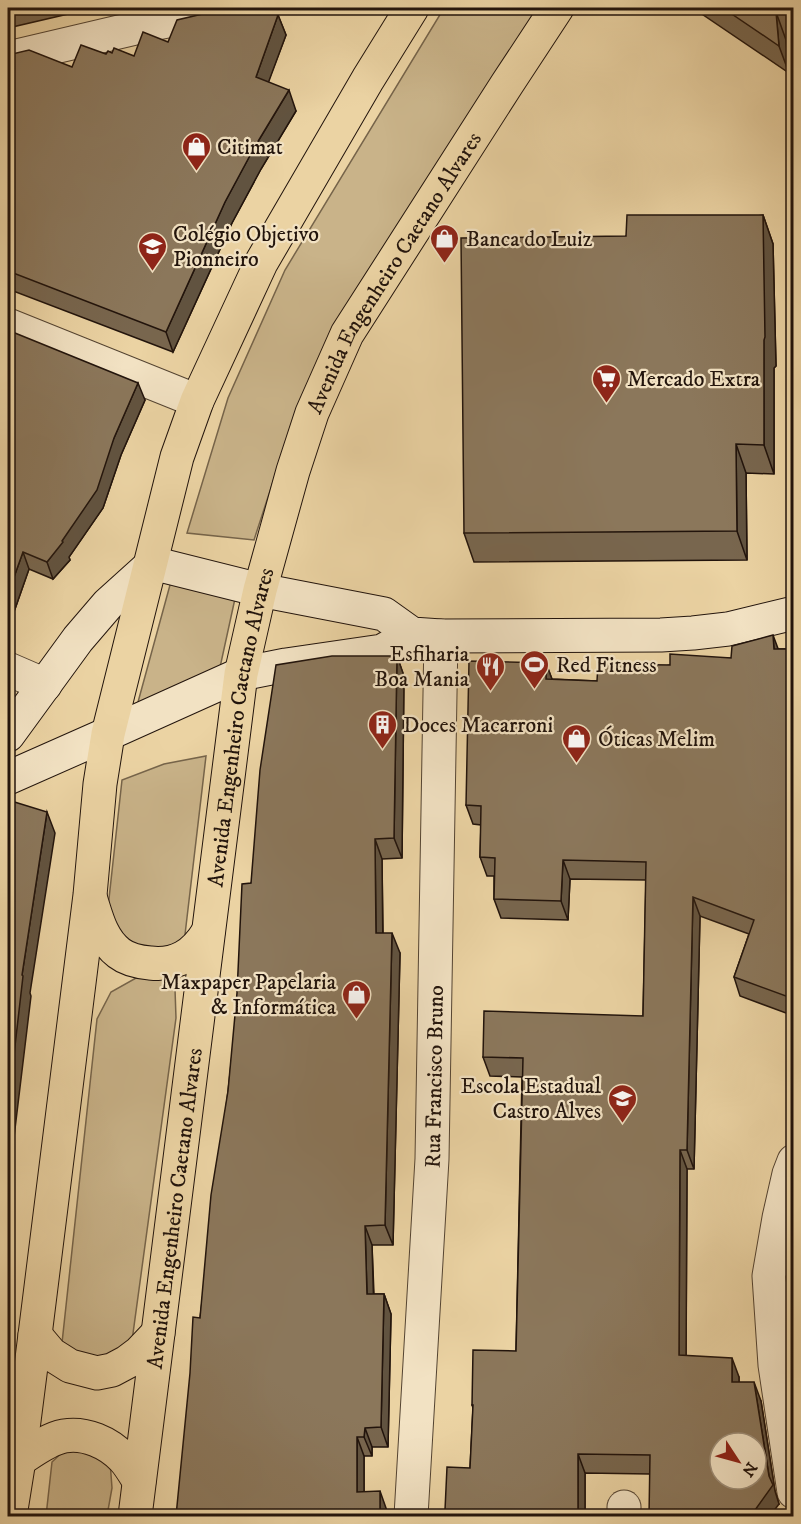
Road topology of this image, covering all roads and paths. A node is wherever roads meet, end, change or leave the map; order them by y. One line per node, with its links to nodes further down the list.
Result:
1 (233, 8): 4 (street)
2 (412, 8): 6 (main road)
3 (557, 8): 8 (main road, Avenida Engenheiro Caetano Alvares)
4 (8, 58)
5 (8, 325): 6 (street)
6 (197, 401): 7 (main road)
7 (149, 567): 8 (street); 13 (street); 14 (main road)
8 (260, 590): 10 (street); 12 (main road, Avenida Engenheiro Caetano Alvares)
9 (794, 613): 10 (street)
10 (427, 635): 12 (street); 27 (street, Rua Francisco Bruno)
11 (8, 669): 13 (street)
12 (240, 674): 14 (street); 18 (main road, Avenida Engenheiro Caetano Alvares)
13 (45, 685): 15 (street)
14 (108, 734): 16 (street); 17 (main road)
15 (8, 735)
16 (8, 778)
17 (90, 895): 18 (main road); 21 (main road)
18 (208, 932): 20 (main road, Avenida Engenheiro Caetano Alvares)
19 (794, 1161): 24 (street)
20 (158, 1333): 21 (main road); 23 (main road, Avenida Engenheiro Caetano Alvares)
21 (35, 1335): 22 (main road)
22 (19, 1460): 23 (main road); 25 (main road)
23 (139, 1481): 26 (main road, Avenida Engenheiro Caetano Alvares)
24 (794, 1492)
25 (10, 1516)
26 (135, 1516)
27 (411, 1516)

